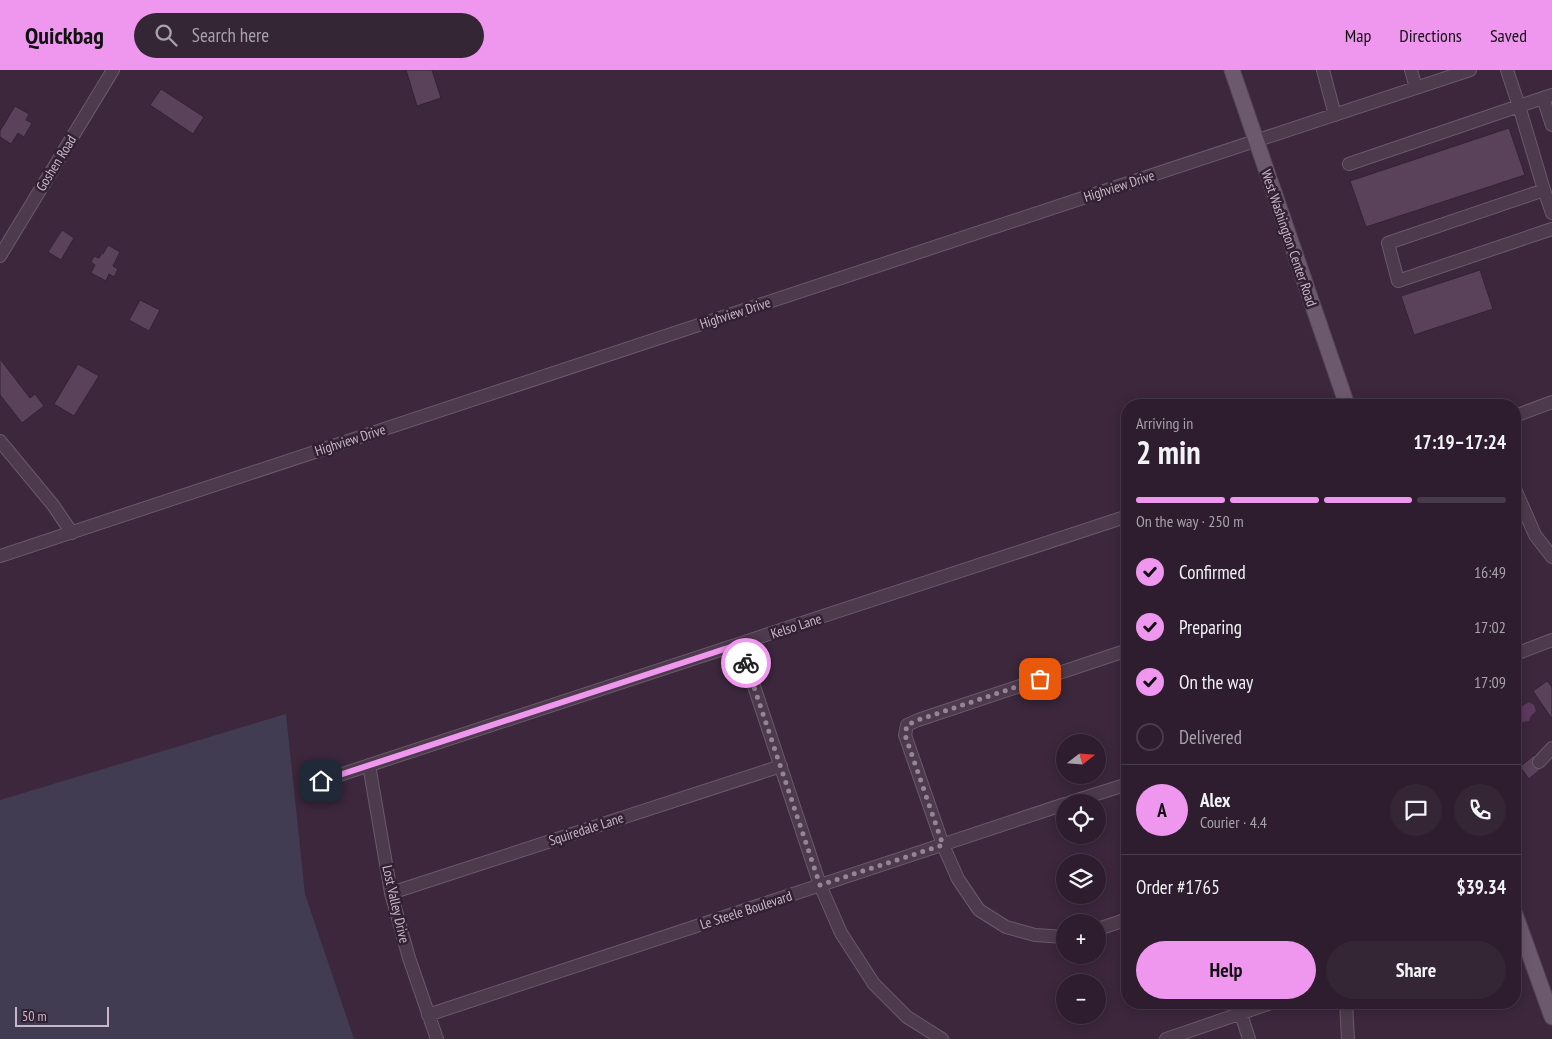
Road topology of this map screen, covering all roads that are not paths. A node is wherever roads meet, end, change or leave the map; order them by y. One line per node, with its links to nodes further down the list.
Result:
1 (113, 70): 17 (street, Goshen Road)
2 (1232, 70): 12 (main road, West Washington Center Road)
3 (1323, 70): 10 (street)
4 (1411, 70): 7 (street)
5 (1470, 70): 7 (street, Highview Drive)
6 (1507, 70): 9 (street)
7 (1416, 88): 10 (street, Highview Drive)
8 (1548, 97): 9 (street); 11 (street)
9 (1518, 106): 13 (street); 14 (street)
10 (1335, 115): 12 (street, Highview Drive)
11 (1552, 125)
12 (1256, 142): 18 (main road, West Washington Center Road); 24 (street, Highview Drive)
13 (1349, 164)
14 (1544, 190): 15 (street); 16 (street)
15 (1552, 213)
16 (1552, 229)
17 (0, 256)
18 (1345, 399)
19 (1552, 402): 20 (street)
20 (1521, 414)
21 (0, 441): 24 (street)
22 (1521, 504): 26 (street)
23 (1121, 518): 28 (street, Kelso Lane)
24 (72, 532): 25 (street, Highview Drive)
25 (0, 556)
26 (1552, 557)
27 (1552, 640): 30 (street)
28 (740, 644): 33 (street, Kelso Lane); 34 (street)
29 (1121, 652): 39 (street)
30 (1521, 653)
31 (1552, 748): 32 (street)
32 (1539, 762)
33 (369, 765): 35 (street, Kelso Lane); 41 (street, Lost Valley Drive)
34 (781, 766): 40 (street); 41 (street, Squiredale Lane)
35 (321, 781)
36 (1121, 786): 37 (street)
37 (1096, 794)
38 (1056, 807): 39 (street, Le Steele Boulevard)
39 (943, 845): 40 (street, Le Steele Boulevard); 45 (street)
40 (820, 885): 49 (street, Le Steele Boulevard); 52 (street)
41 (391, 893): 49 (street, Lost Valley Drive)
42 (1121, 921): 43 (street)
43 (1106, 926)
44 (1521, 934): 50 (main road)
45 (1056, 936)
46 (1255, 1009): 48 (street)
47 (1346, 1009): 55 (street)
48 (1241, 1014): 53 (street); 54 (street)
49 (428, 1015): 51 (street, Lost Valley Drive)
50 (1552, 1018)
51 (437, 1039)
52 (942, 1039)
53 (1166, 1039)
54 (1249, 1039)
55 (1348, 1039)

